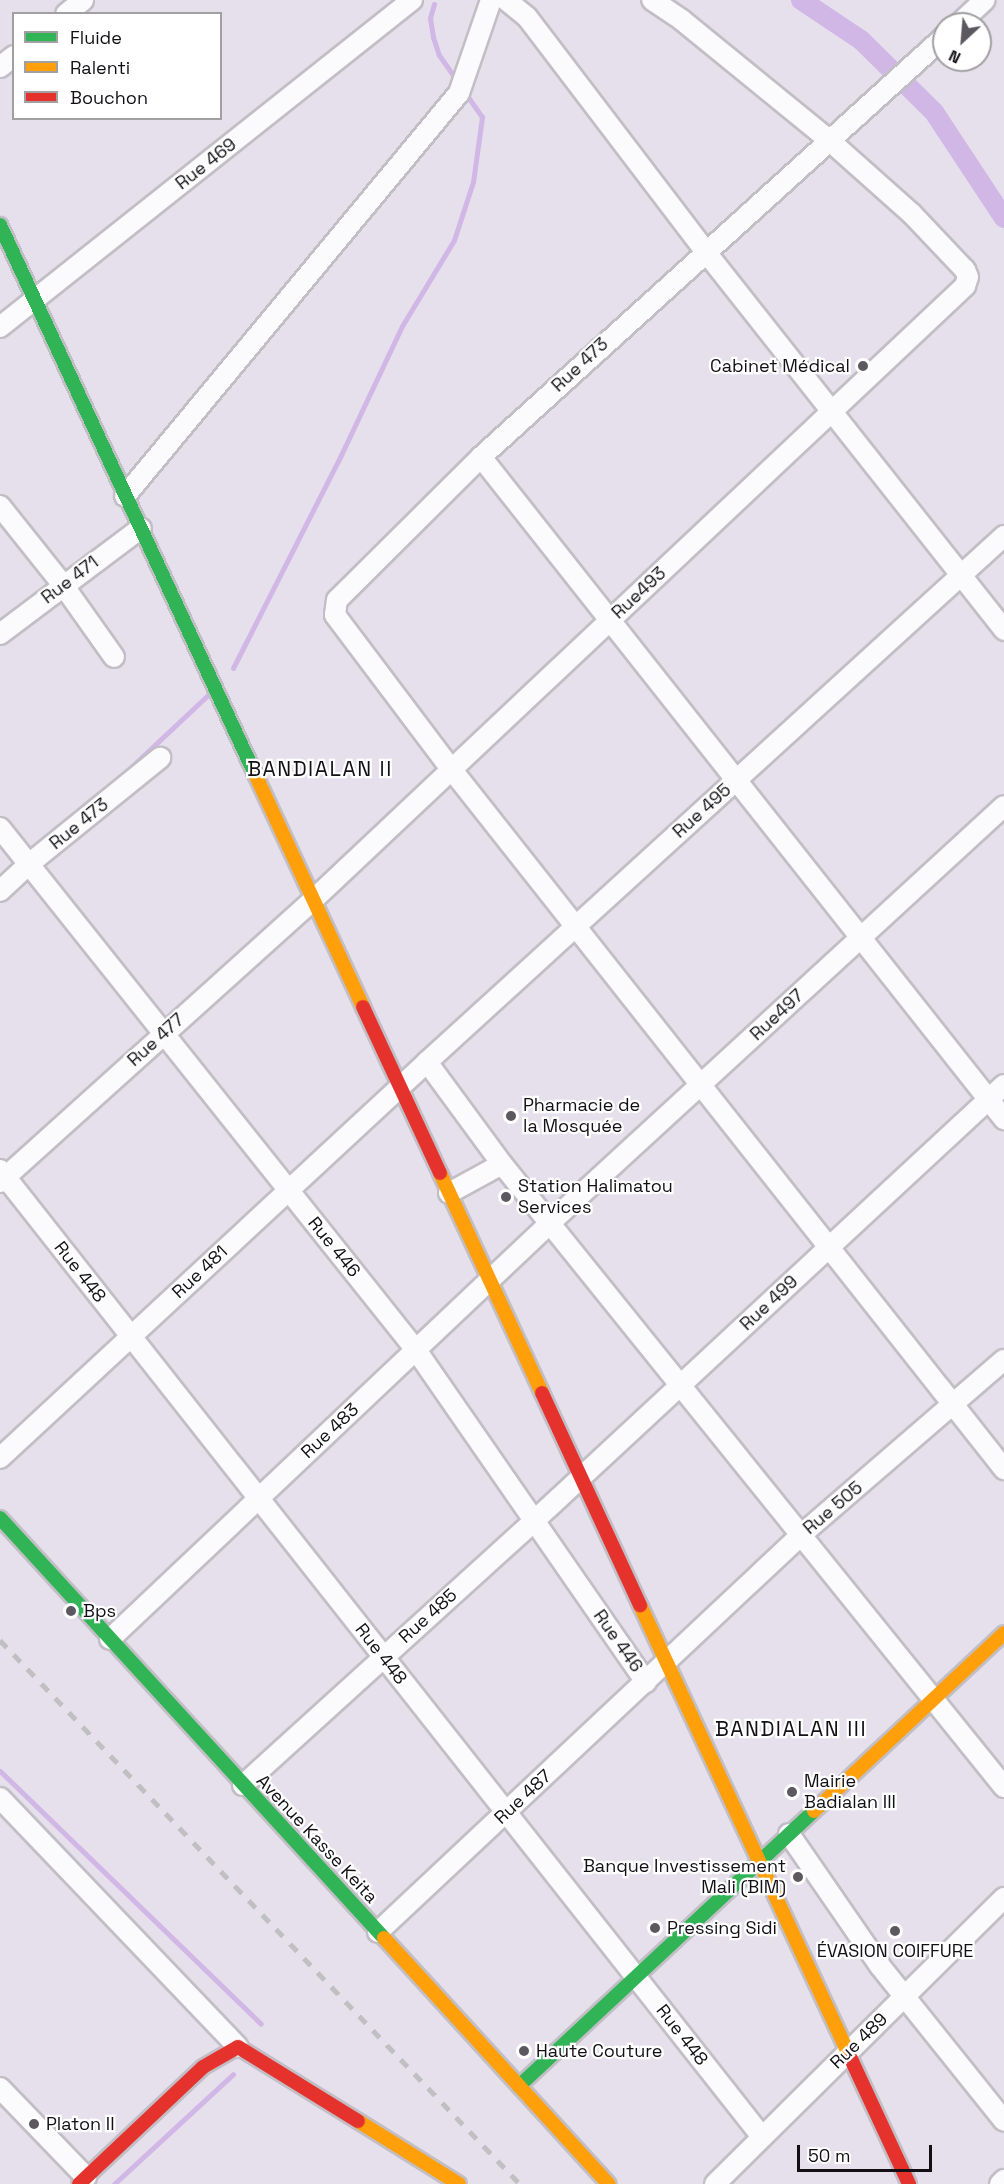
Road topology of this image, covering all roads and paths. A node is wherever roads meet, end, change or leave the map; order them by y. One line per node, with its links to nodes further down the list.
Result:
1 (83, 0): 7 (street)
2 (412, 0): 15 (street, Rue 469)
3 (490, 0): 19 (street)
4 (506, 0): 14 (street)
5 (652, 0): 12 (street)
6 (985, 0): 8 (street)
7 (68, 12)
8 (972, 12)
9 (932, 48): 12 (street, Rue 473)
10 (12, 58): 11 (street)
11 (0, 67)
12 (836, 134): 14 (street, Rue 473); 17 (street, Rue493)
13 (0, 225): 15 (street)
14 (705, 251): 17 (street); 18 (street, Rue 473)
15 (35, 300): 16 (street, Rue 469); 19 (street)
16 (0, 327)
17 (832, 411): 23 (street); 25 (street, Rue493)
18 (481, 457): 25 (street); 30 (street, Rue 473)
19 (125, 496): 21 (street)
20 (0, 506): 24 (street)
21 (141, 528): 24 (street, Rue 471); 36 (street)
22 (1004, 536): 23 (street, Rue 495)
23 (960, 576): 26 (street); 31 (street, Rue 495)
24 (63, 585): 27 (street, Rue 471); 28 (street)
25 (609, 621): 30 (street, Rue493); 31 (street)
26 (1004, 630)
27 (0, 634)
28 (114, 657)
29 (160, 758): 34 (street, Rue 473)
30 (452, 770): 36 (street, Rue493); 37 (street)
31 (736, 780): 37 (street, Rue 495); 38 (street)
32 (1004, 806): 38 (street, Rue497)
33 (0, 828): 34 (street, Rue 446)
34 (29, 864): 35 (street, Rue 473); 39 (street, Rue 446)
35 (0, 891)
36 (313, 900): 39 (street, Rue 477); 43 (street)
37 (575, 927): 40 (street, Rue 495); 42 (street)
38 (861, 938): 42 (street, Rue497); 44 (street)
39 (164, 1033): 47 (street, Rue 477); 48 (street, Rue 446)
40 (427, 1062): 43 (street, Rue 495); 46 (street)
41 (1004, 1085): 44 (street, Rue 499)
42 (701, 1086): 50 (street, Rue497); 51 (street)
43 (400, 1087): 48 (street, Rue 481); 49 (street)
44 (989, 1100): 45 (street); 51 (street, Rue 499)
45 (1004, 1119)
46 (502, 1164): 49 (street); 50 (street)
47 (2, 1176): 53 (street, Rue 448)
48 (289, 1190): 53 (street, Rue 481); 54 (street, Rue 446)
49 (448, 1193): 52 (street)
50 (550, 1222): 52 (street, Rue 483); 56 (street)
51 (829, 1247): 56 (street, Rue 499); 57 (street)
52 (489, 1281): 54 (street, Rue 483); 60 (street)
53 (131, 1336): 58 (street, Rue 481); 61 (street, Rue 448)
54 (416, 1350): 61 (street, Rue 483); 63 (street, Rue 446)
55 (1004, 1360): 57 (street, Rue 505)
56 (682, 1384): 60 (street, Rue 499); 64 (street)
57 (954, 1406): 59 (street); 64 (street, Rue 505)
58 (0, 1458)
59 (1004, 1469)
60 (581, 1477): 63 (street, Rue 499); 68 (street)
61 (258, 1499): 66 (street, Rue 483); 67 (street, Rue 448)
62 (0, 1518): 66 (street, Avenue Kasse Keita)
63 (534, 1521): 67 (street, Rue 485); 69 (street, Rue 446)
64 (801, 1535): 68 (street, Rue 505); 70 (street)
65 (1004, 1633): 70 (street)
66 (110, 1639): 71 (street, Avenue Kasse Keita)
67 (384, 1657): 71 (street, Rue 485); 74 (street, Rue 448)
68 (667, 1663): 69 (street, Rue 487); 76 (street)
69 (646, 1682): 74 (street, Rue 487)
70 (933, 1699): 72 (street); 75 (street)
71 (243, 1785): 78 (street, Avenue Kasse Keita)
72 (1004, 1787)
73 (0, 1798): 81 (street)
74 (506, 1813): 78 (street, Rue 487); 79 (street, Rue 448)
75 (789, 1834): 76 (street); 80 (street)
76 (760, 1861): 79 (street); 82 (street)
77 (1004, 1898): 80 (street, Rue 489)
78 (378, 1932): 83 (street, Avenue Kasse Keita)
79 (636, 1977): 83 (street); 86 (street, Rue 448)
80 (904, 1996): 82 (street, Rue 489); 85 (street)
81 (238, 2047): 87 (street); 89 (street)
82 (849, 2051): 86 (street, Rue 489); 92 (street)
83 (519, 2086): 90 (street, Avenue Kasse Keita)
84 (0, 2088): 87 (street)
85 (1004, 2121)
86 (762, 2137): 91 (street, Rue 489)
87 (90, 2179)
88 (1004, 2180): 93 (street)
89 (459, 2184)
90 (609, 2184)
91 (715, 2184)
92 (909, 2184)
93 (1000, 2184)

